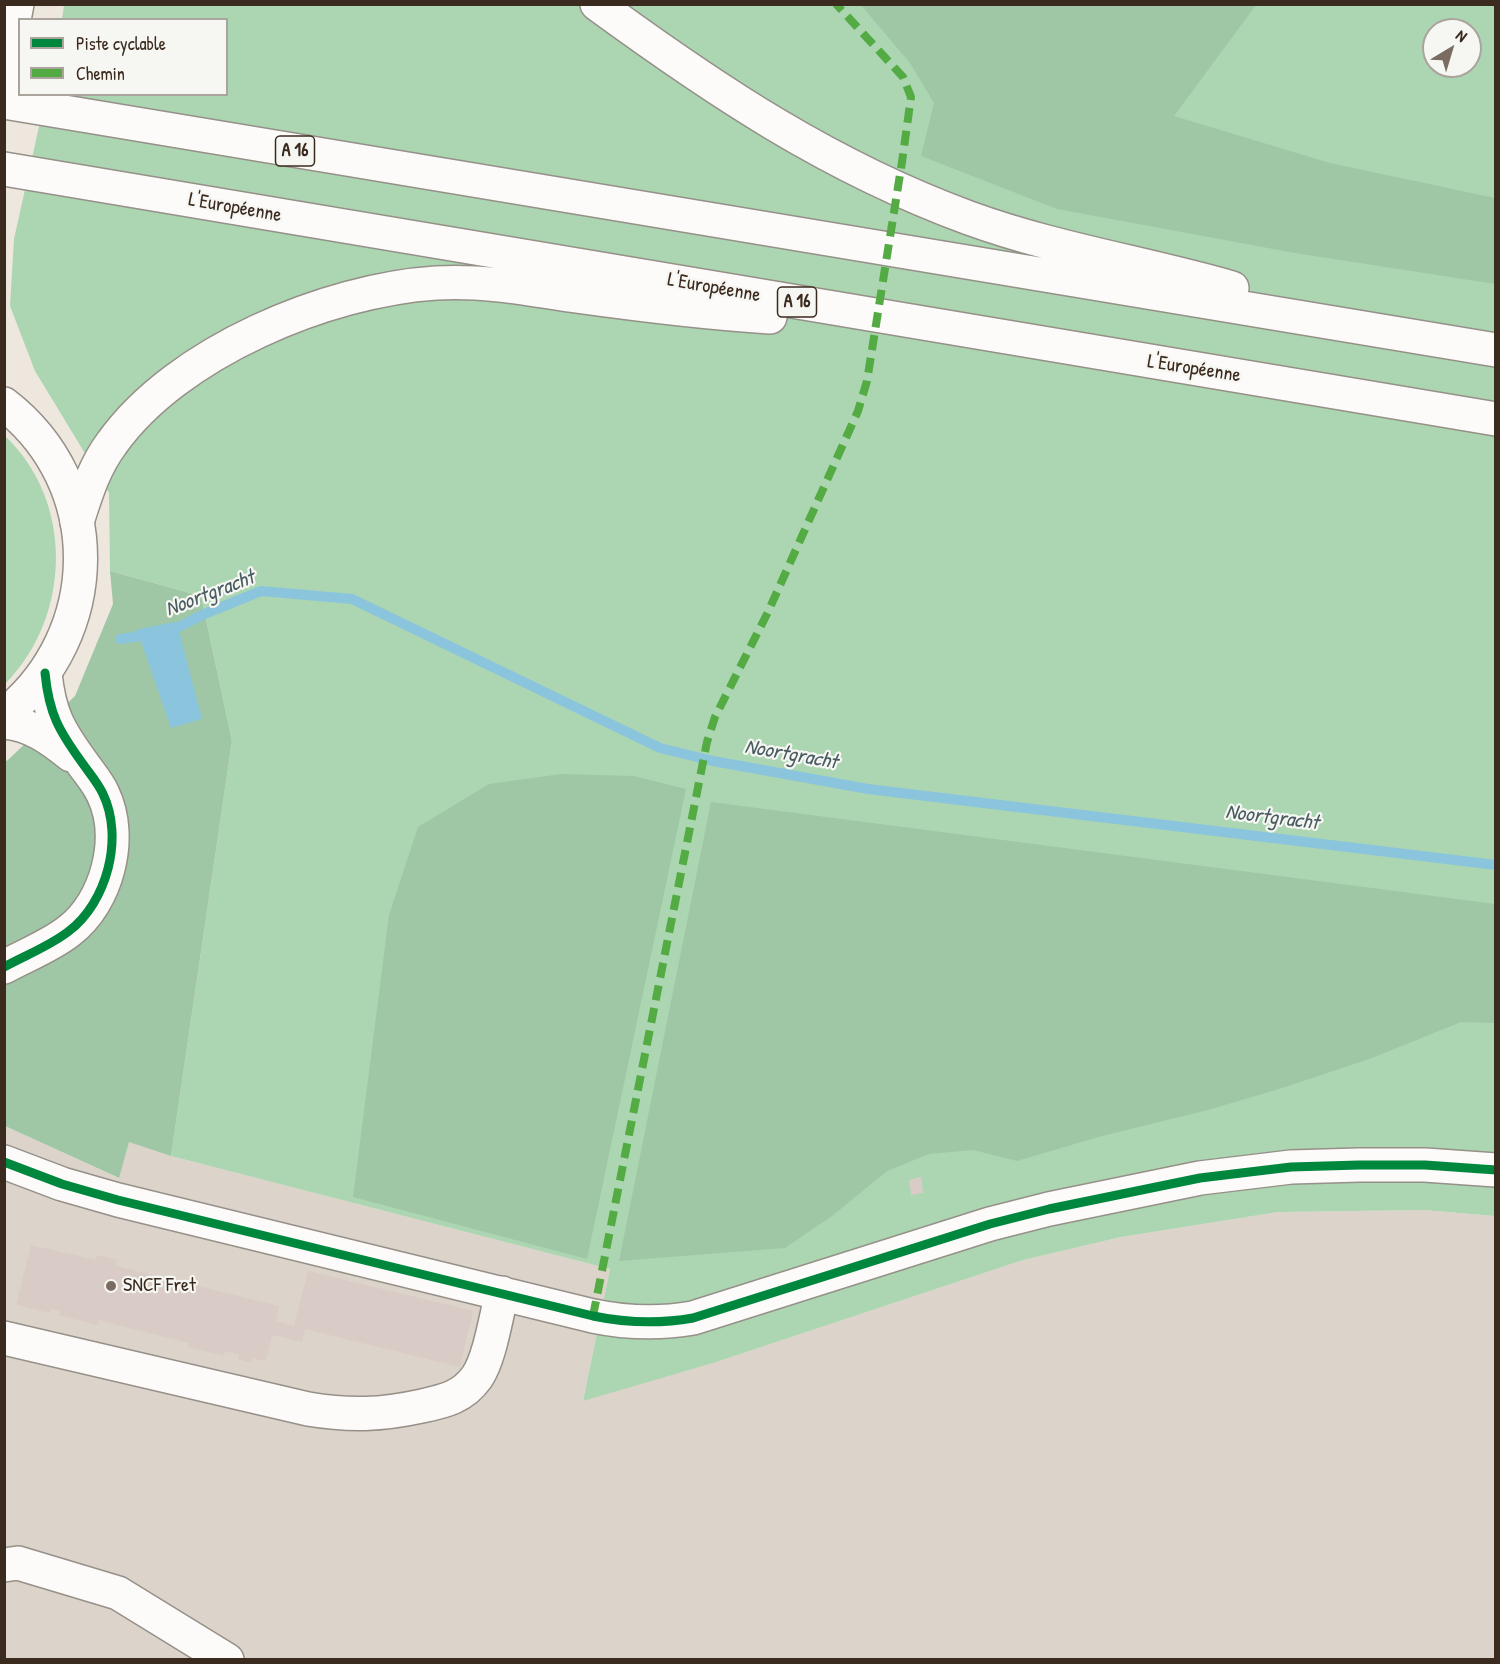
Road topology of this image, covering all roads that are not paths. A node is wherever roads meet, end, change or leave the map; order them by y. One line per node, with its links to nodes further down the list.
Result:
1 (17, 4): 3 (main road)
2 (597, 4): 8 (main road)
3 (4, 73)
4 (4, 102): 5 (main road)
5 (94, 103): 8 (main road)
6 (4, 169): 7 (main road, L'Européenne / A 16)
7 (956, 329): 11 (main road, L'Européenne / A 16); 12 (main road)
8 (1422, 338): 9 (main road)
9 (1496, 350)
10 (9, 403): 12 (main road)
11 (1496, 419)
12 (77, 522): 13 (main road)
13 (45, 673): 14 (main road); 16 (main road)
14 (4, 715)
15 (4, 722): 16 (main road)
16 (90, 773): 17 (main road)
17 (4, 967)
18 (4, 1162): 20 (main road)
19 (1496, 1170): 20 (main road)
20 (502, 1293): 21 (main road)
21 (4, 1338)
22 (4, 1565): 23 (main road)
23 (227, 1659)

